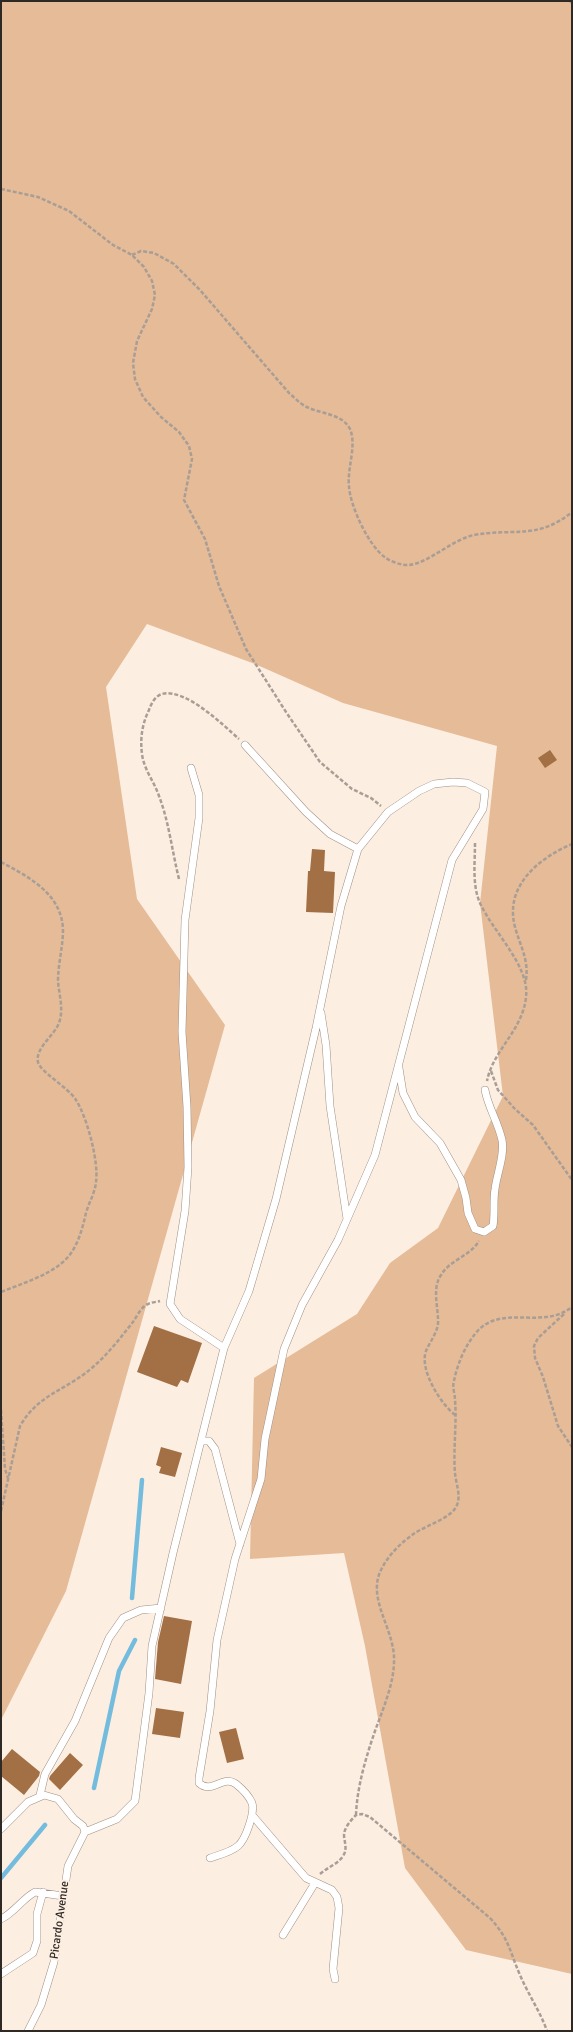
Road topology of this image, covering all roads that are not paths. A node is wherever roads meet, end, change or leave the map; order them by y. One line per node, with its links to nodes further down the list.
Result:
1 (245, 745): 3 (lane)
2 (190, 768): 8 (lane)
3 (358, 849): 4 (lane); 5 (lane)
4 (320, 1009): 7 (lane); 8 (lane)
5 (398, 1066): 6 (lane); 7 (lane)
6 (485, 1090)
7 (347, 1219): 10 (lane)
8 (224, 1348): 9 (lane)
9 (202, 1441): 10 (lane); 11 (lane)
10 (240, 1545): 13 (lane)
11 (161, 1608): 12 (lane); 15 (lane)
12 (40, 1795): 14 (lane); 15 (lane)
13 (252, 1816): 16 (lane); 17 (lane)
14 (1, 1829)
15 (85, 1832): 19 (lane, Picardo Avenue)
16 (210, 1858)
17 (315, 1883): 21 (lane); 23 (lane)
18 (43, 1892): 19 (lane); 20 (lane); 22 (lane)
19 (63, 1896): 24 (lane, Picardo Avenue)
20 (1, 1919)
21 (283, 1936)
22 (1, 1974)
23 (335, 1979)
24 (28, 2031)

